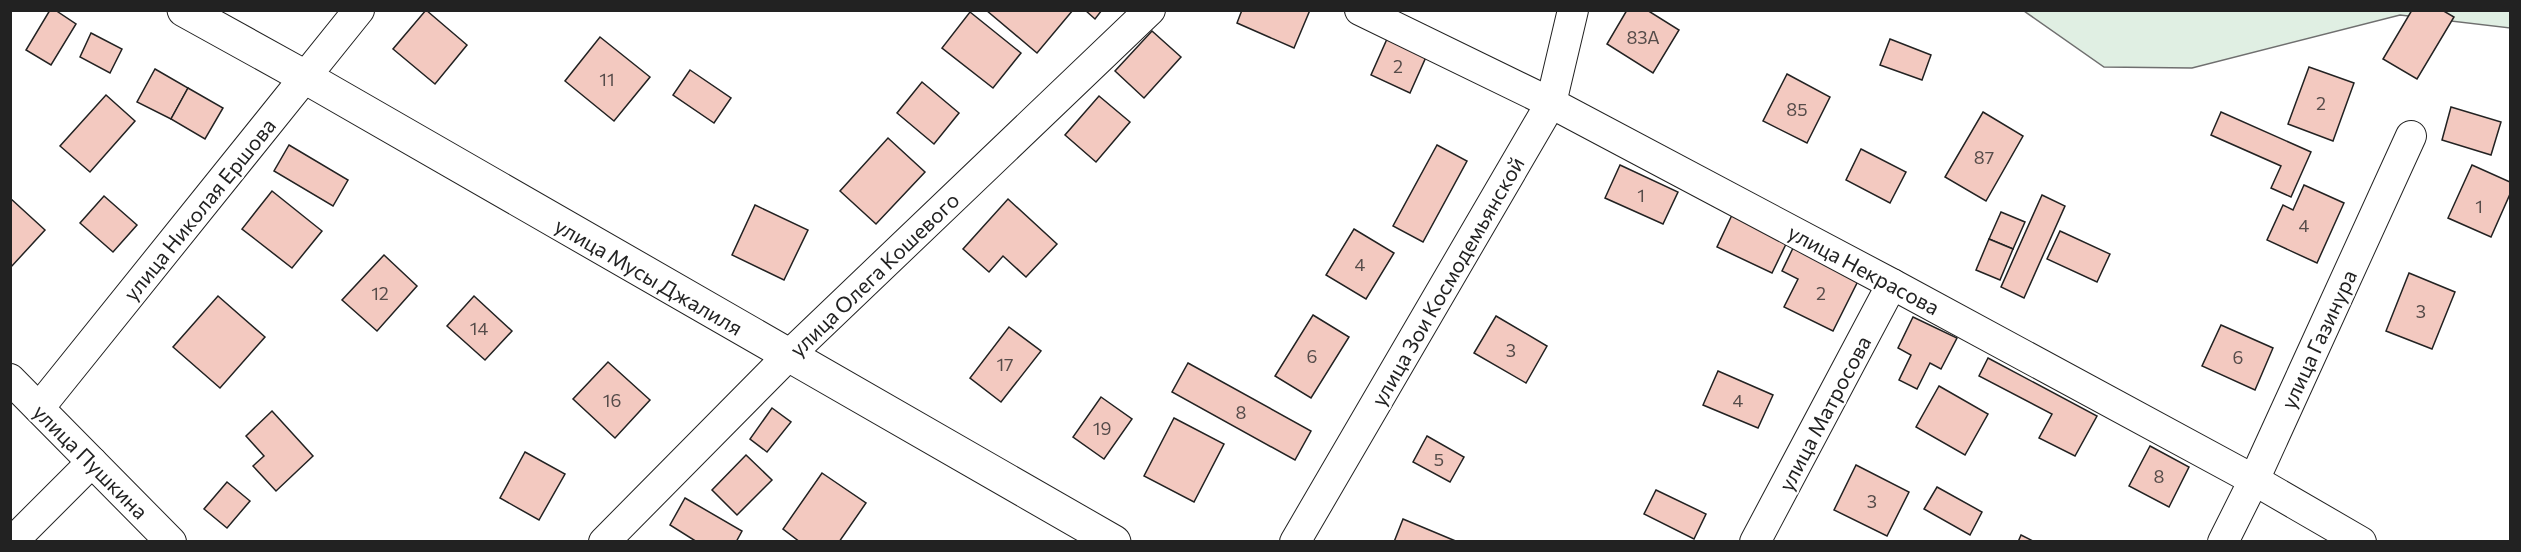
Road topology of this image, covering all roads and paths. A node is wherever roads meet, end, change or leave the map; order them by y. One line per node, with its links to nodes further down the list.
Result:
1 (184, 10): 6 (main road, улица Мусы Джалиля)
2 (359, 10): 6 (street, улица Николая Ершова)
3 (1150, 10): 10 (street, улица Олега Кошевого)
4 (1360, 10): 7 (street, улица Некрасова)
5 (1573, 10): 7 (street, улица Зои Космодемьянской)
6 (305, 77): 10 (main road, улица Мусы Джалиля); 12 (street, улица Николая Ершова)
7 (1551, 103): 9 (street, улица Некрасова); 19 (street, улица Зои Космодемьянской)
8 (2411, 136): 14 (street, улица Газинура)
9 (1892, 284): 14 (street, улица Некрасова); 20 (street, улица Матросова)
10 (788, 356): 17 (street, улица Олега Кошевого); 18 (main road, улица Мусы Джалиля)
11 (10, 380): 12 (street, улица Пушкина)
12 (39, 408): 13 (street, улица Пушкина)
13 (92, 462): 15 (street); 16 (street, улица Пушкина)
14 (2254, 480): 21 (street, улица Газинура); 22 (street, улица Некрасова)
15 (12, 542)
16 (171, 542)
17 (604, 542)
18 (1114, 542)
19 (1295, 542)
20 (1755, 542)
21 (2223, 542)
22 (2361, 542)

